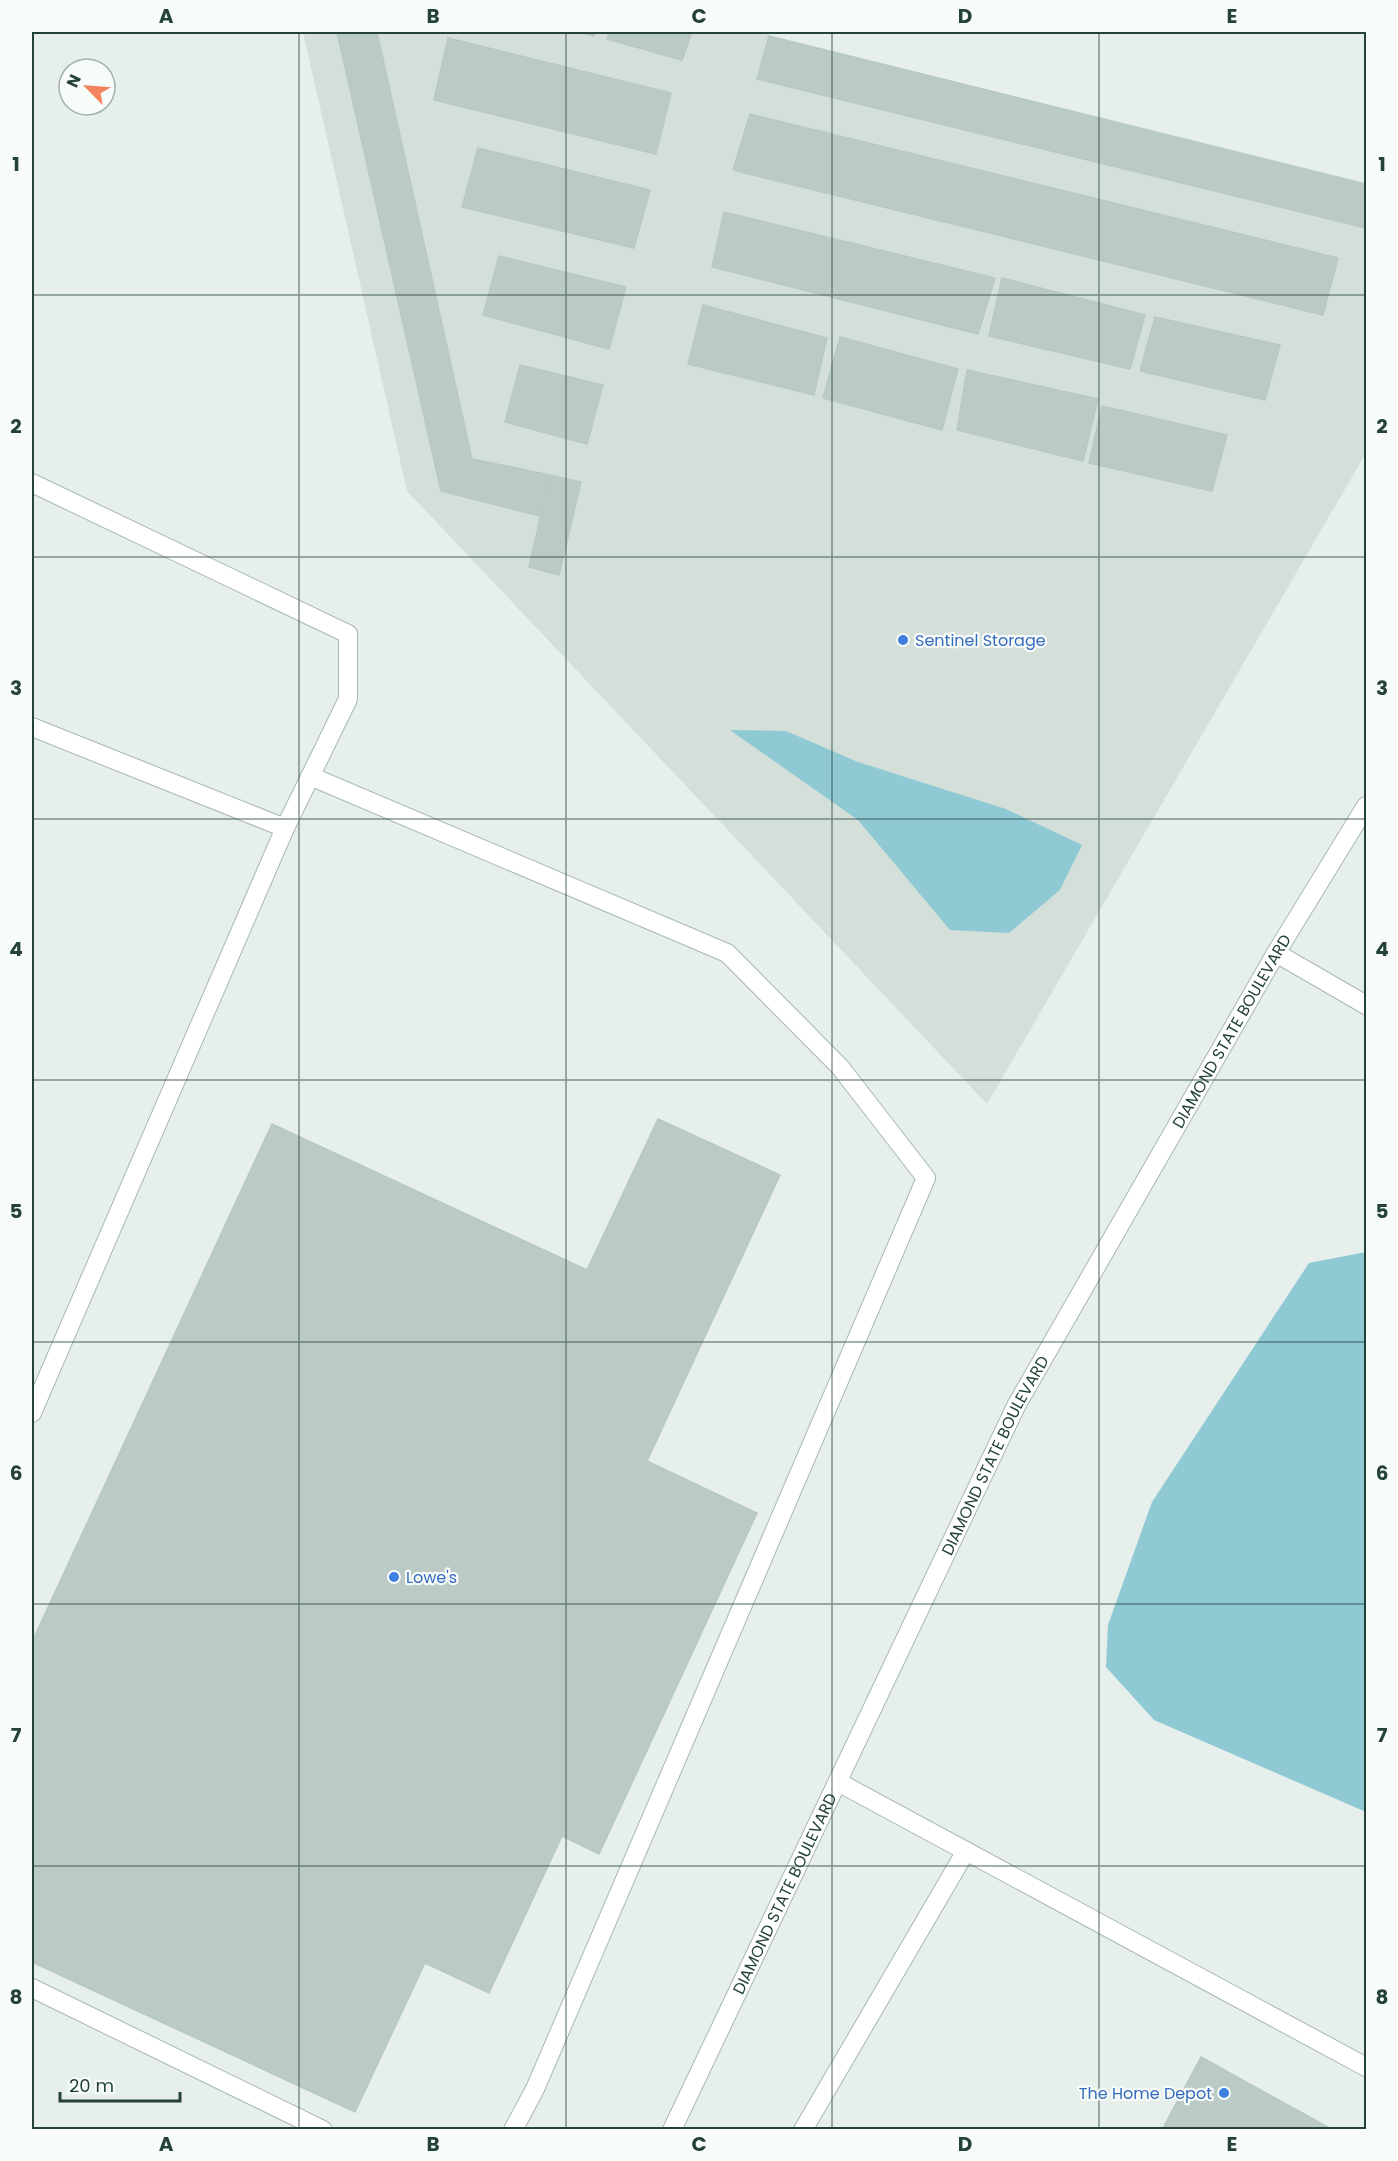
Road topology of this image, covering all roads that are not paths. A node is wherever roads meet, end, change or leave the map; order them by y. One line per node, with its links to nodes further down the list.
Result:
1 (32, 483): 3 (street)
2 (32, 727): 5 (street)
3 (310, 776): 5 (street); 14 (street)
4 (1366, 807): 6 (street, DIAMOND STATE BOULEVARD)
5 (285, 828): 8 (street)
6 (1276, 953): 7 (street); 9 (street, DIAMOND STATE BOULEVARD)
7 (1366, 1005)
8 (32, 1413)
9 (838, 1782): 10 (street); 15 (street, DIAMOND STATE BOULEVARD)
10 (966, 1851): 12 (street); 16 (street)
11 (32, 1988): 13 (street)
12 (1366, 2067)
13 (323, 2130)
14 (513, 2130)
15 (672, 2130)
16 (803, 2130)

